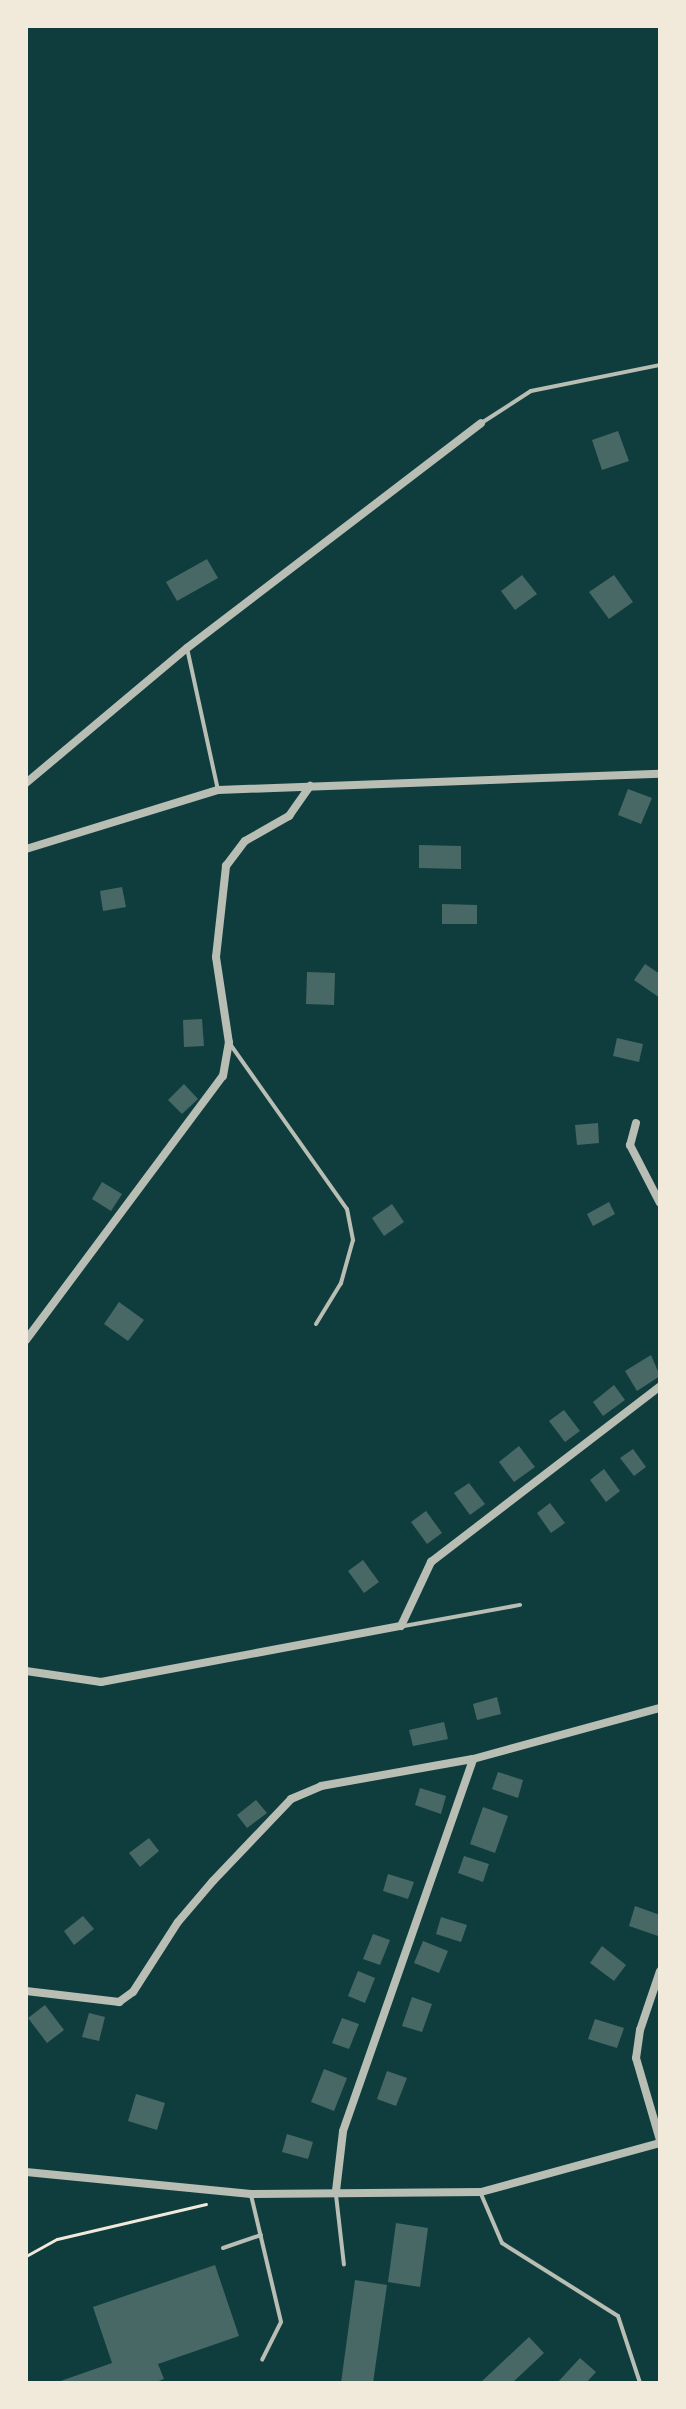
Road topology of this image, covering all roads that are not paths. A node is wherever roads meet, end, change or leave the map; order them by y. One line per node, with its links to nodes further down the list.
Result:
1 (660, 365): 2 (lane)
2 (481, 423): 3 (street)
3 (187, 648): 5 (street); 7 (lane)
4 (660, 774): 6 (street)
5 (26, 783)
6 (310, 786): 7 (street); 9 (street)
7 (218, 790): 8 (street)
8 (26, 849)
9 (229, 1043): 12 (lane); 13 (street)
10 (636, 1123): 11 (street)
11 (660, 1203)
12 (316, 1324)
13 (26, 1340)
14 (660, 1386): 16 (street)
15 (520, 1605): 16 (lane)
16 (401, 1626): 17 (street)
17 (26, 1671)
18 (660, 1708): 19 (street)
19 (473, 1759): 21 (street); 24 (street)
20 (660, 1971): 22 (street)
21 (26, 1991)
22 (660, 2142): 25 (street)
23 (26, 2172): 26 (street)
24 (336, 2191): 25 (street); 26 (street); 29 (lane)
25 (481, 2192): 31 (lane)
26 (251, 2194): 27 (lane)
27 (261, 2235): 28 (lane); 30 (lane)
28 (223, 2248)
29 (344, 2265)
30 (262, 2360)
31 (640, 2383)

